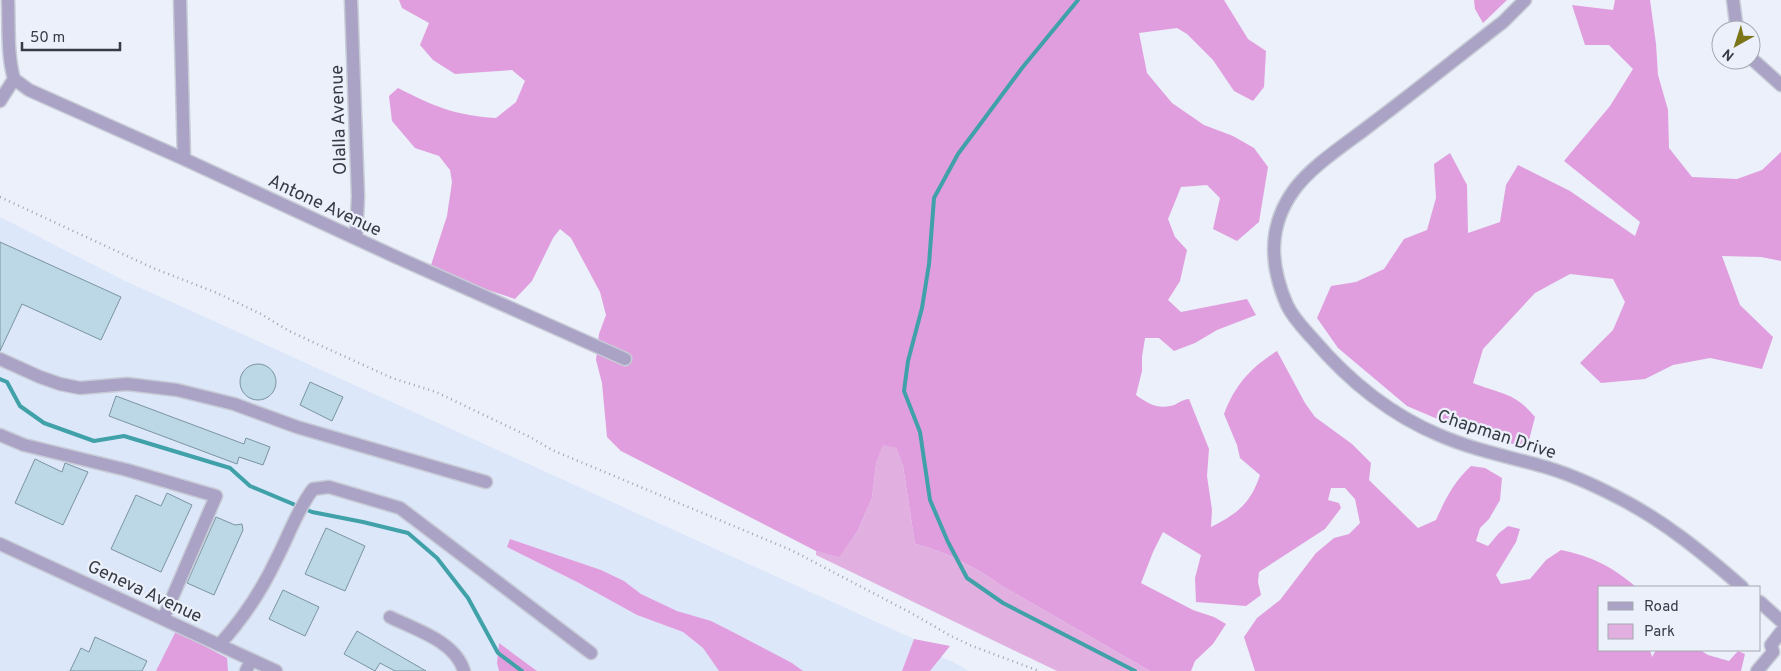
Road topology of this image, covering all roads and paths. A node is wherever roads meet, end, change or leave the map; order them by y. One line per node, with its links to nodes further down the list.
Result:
1 (8, 0): 8 (street)
2 (180, 0): 11 (street)
3 (351, 0): 13 (street, Olalla Avenue)
4 (1525, 0): 19 (street, Chapman Drive)
5 (1733, 0): 6 (street)
6 (1736, 20)
7 (1761, 67): 9 (street)
8 (14, 79): 10 (street); 11 (street, Antone Avenue)
9 (1781, 84)
10 (0, 101)
11 (184, 159): 13 (street, Antone Avenue)
12 (0, 197): 30 (path)
13 (356, 238): 15 (street, Antone Avenue)
14 (0, 359): 17 (street)
15 (625, 359)
16 (0, 435): 22 (street)
17 (486, 482)
18 (0, 544): 22 (street, Geneva Avenue)
19 (1741, 586)
20 (1761, 603): 23 (street)
21 (390, 617): 29 (street)
22 (163, 619): 25 (street, Geneva Avenue)
23 (1781, 621)
24 (1781, 632): 31 (street)
25 (219, 645): 26 (street); 27 (street, Geneva Avenue)
26 (591, 654)
27 (249, 665): 28 (street, Geneva Avenue)
28 (276, 671)
29 (464, 671)
30 (1039, 671)
31 (1757, 671)

